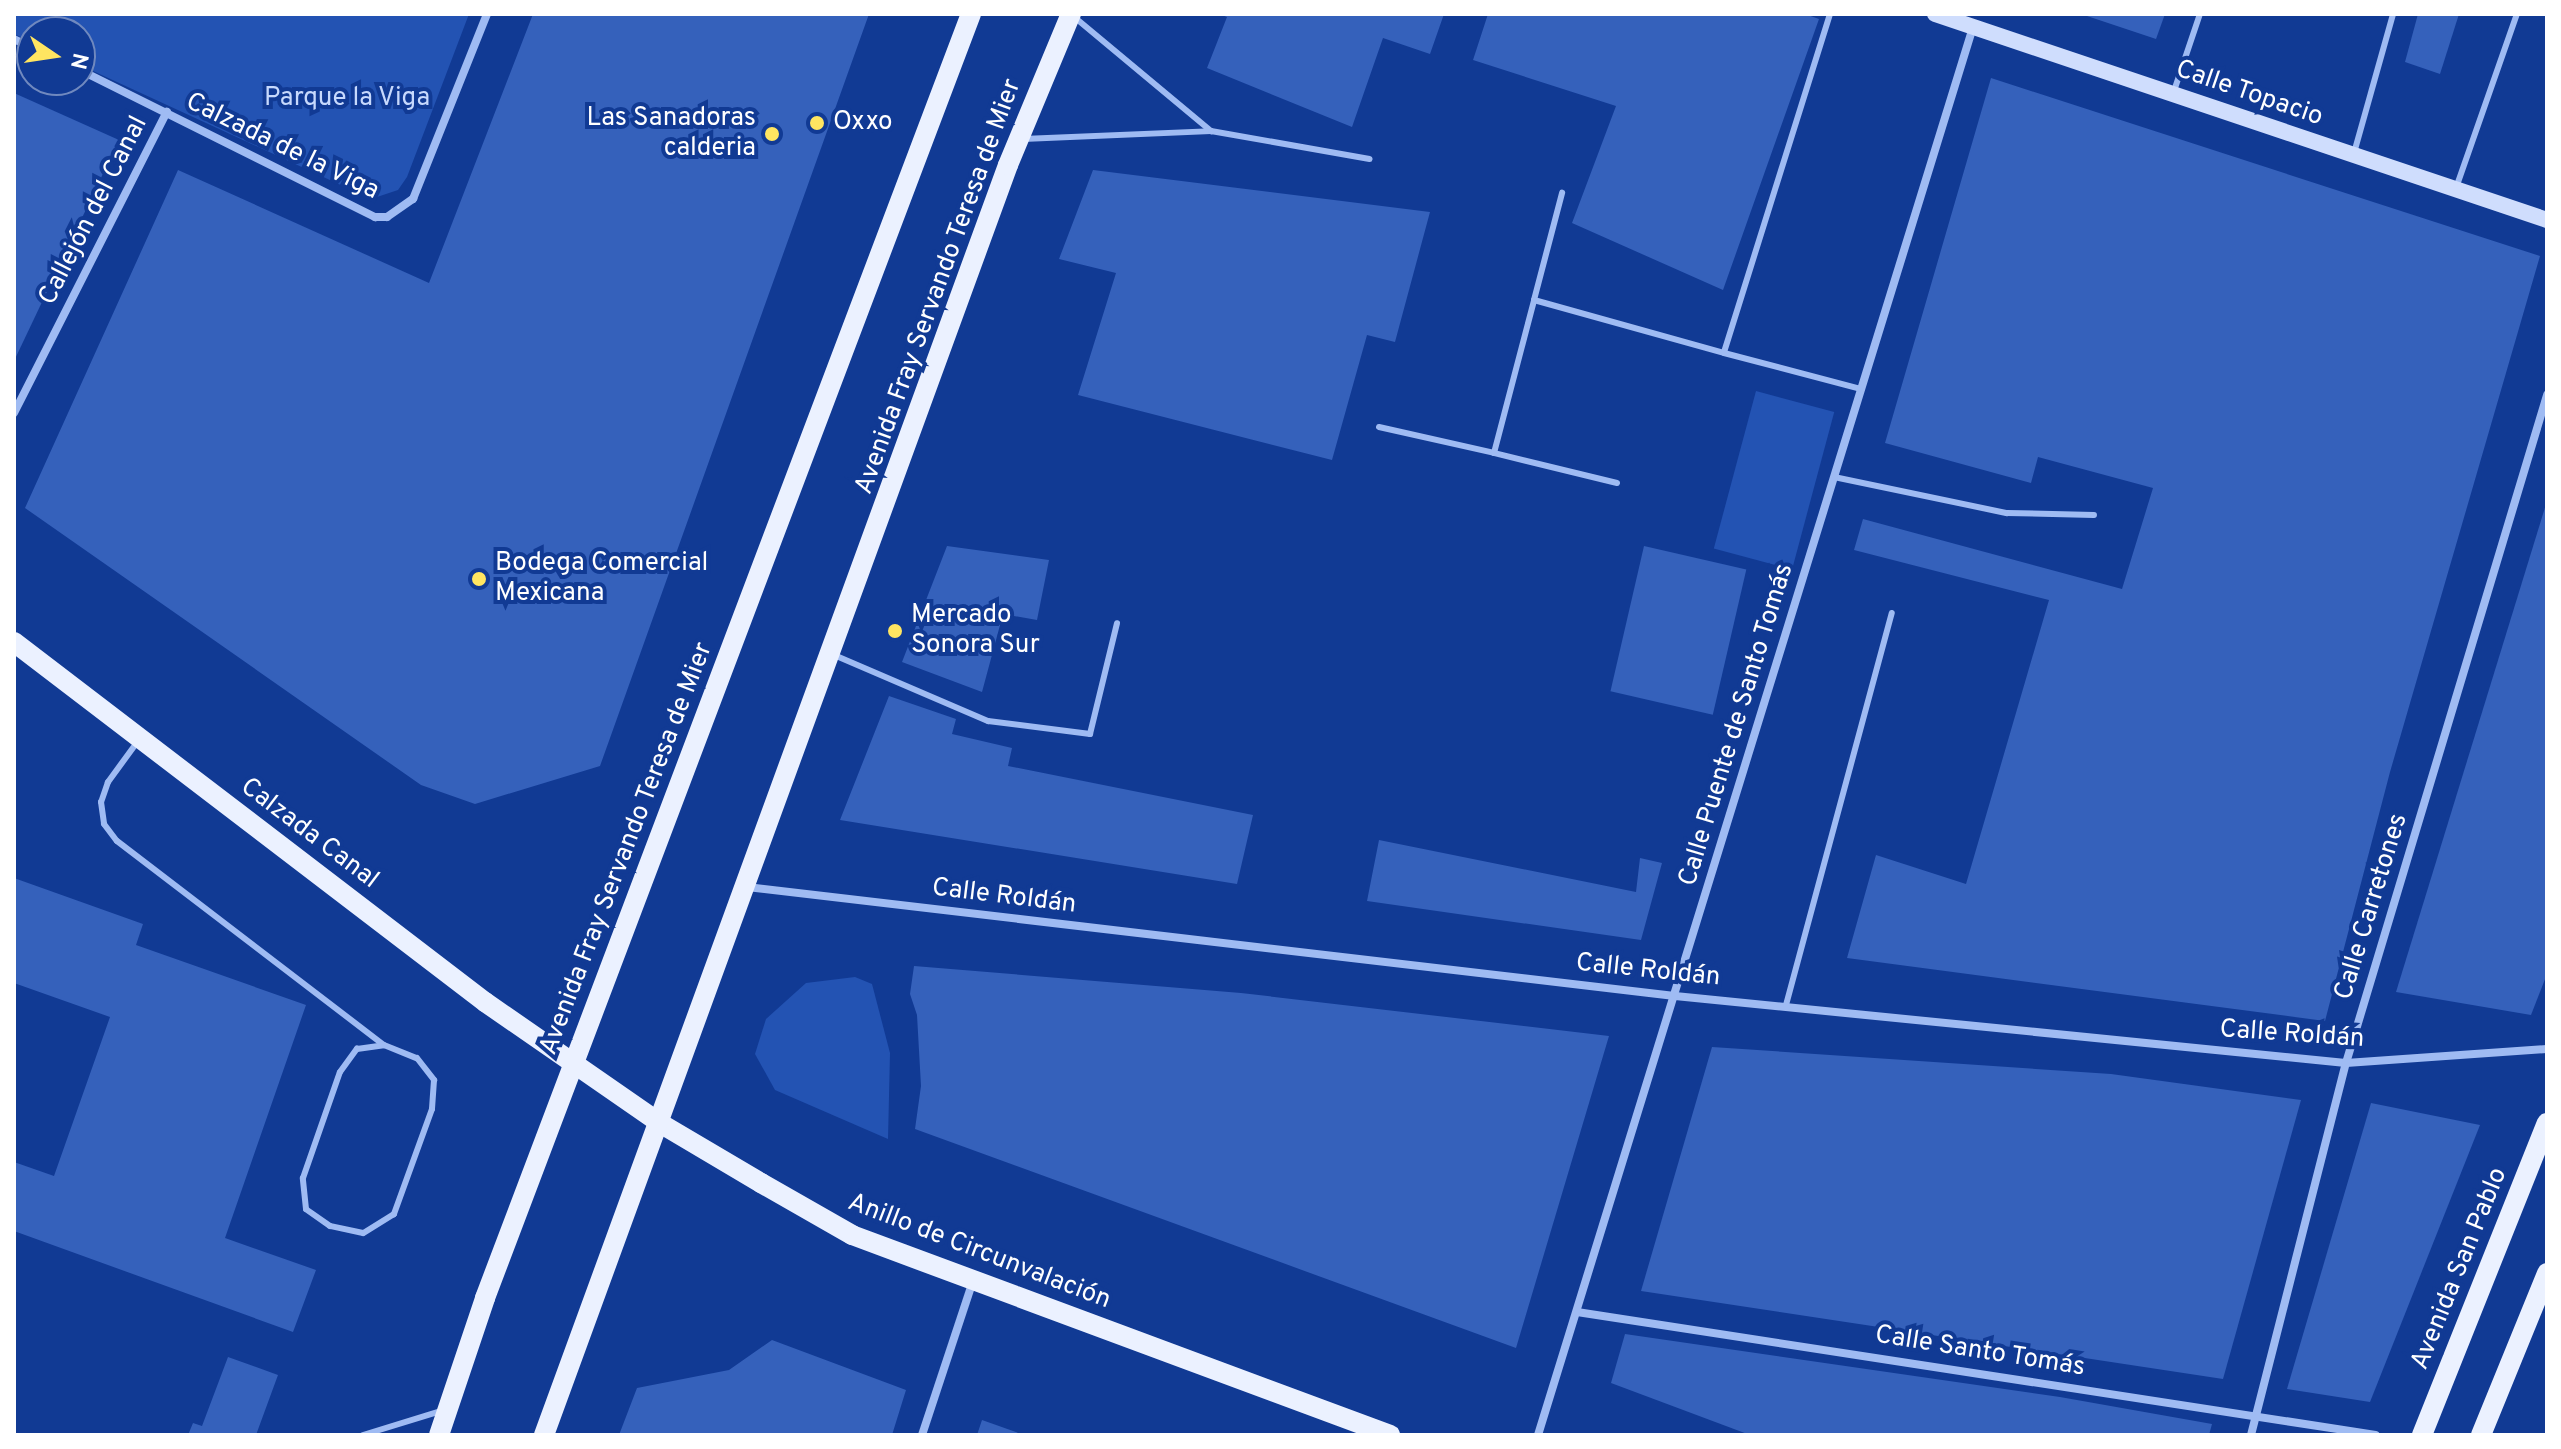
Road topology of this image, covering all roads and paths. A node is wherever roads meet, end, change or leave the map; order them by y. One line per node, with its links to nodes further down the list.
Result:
1 (487, 14): 12 (street, Calzada de la Viga)
2 (971, 14): 41 (main road, Avenida Fray Servando Teresa de Mier)
3 (1071, 14): 13 (lane); 14 (main road, Avenida Fray Servando Teresa de Mier)
4 (1830, 14): 21 (lane)
5 (1935, 14): 9 (street, Calle Topacio)
6 (2200, 14): 11 (lane)
7 (2393, 14): 15 (lane)
8 (2517, 14): 17 (lane)
9 (1973, 27): 11 (street, Calle Topacio); 22 (street, Calle Puente de Santo Tomás)
10 (96, 78): 12 (street, Calzada de la Viga)
11 (2173, 94): 15 (street, Calle Topacio)
12 (167, 112): 24 (street, Callejón del Canal)
13 (1211, 131): 14 (lane); 16 (lane)
14 (1019, 140): 33 (main road, Avenida Fray Servando Teresa de Mier)
15 (2354, 154): 17 (street, Calle Topacio)
16 (1370, 159)
17 (2455, 189): 19 (street, Calle Topacio)
18 (1562, 193): 20 (lane)
19 (2547, 220)
20 (1534, 300): 21 (lane); 26 (lane)
21 (1724, 353): 22 (lane)
22 (1861, 389): 27 (street, Calle Puente de Santo Tomás)
23 (2547, 395): 40 (street, Calle Carretones)
24 (14, 413)
25 (1379, 427): 26 (lane)
26 (1494, 453): 28 (lane)
27 (1834, 477): 29 (lane); 36 (street, Calle Puente de Santo Tomás)
28 (1617, 483)
29 (2094, 515)
30 (1892, 613): 37 (lane)
31 (1117, 623): 33 (lane)
32 (14, 642): 34 (main road, Calzada Canal)
33 (831, 654): 35 (main road, Avenida Fray Servando Teresa de Mier)
34 (141, 738): 38 (lane); 41 (main road, Calzada Canal)
35 (746, 887): 36 (street, Calle Roldán); 42 (main road, Avenida Fray Servando Teresa de Mier)
36 (1675, 996): 37 (street, Calle Roldán); 46 (street, Calle Puente de Santo Tomás)
37 (1786, 1005): 40 (street, Calle Roldán)
38 (384, 1045): 38 (lane)
39 (2547, 1049): 40 (street, Calle Roldán)
40 (2346, 1063): 48 (street, Calle Carretones)
41 (573, 1065): 42 (main road, Anillo de Circunvalación); 47 (main road, Avenida Fray Servando Teresa de Mier)
42 (658, 1122): 45 (main road, Anillo de Circunvalación); 51 (main road, Avenida Fray Servando Teresa de Mier)
43 (2547, 1123): 57 (main road, Avenida San Pablo)
44 (2547, 1273): 58 (main road)
45 (974, 1280): 52 (street); 53 (main road, Anillo de Circunvalación)
46 (1577, 1312): 48 (street, Calle Santo Tomás); 54 (street, Calle Puente de Santo Tomás)
47 (448, 1409): 49 (lane); 50 (main road, Avenida Fray Servando Teresa de Mier)
48 (2256, 1414): 55 (street, Calle Carretones); 56 (street, Calle Santo Tomás)
49 (363, 1435)
50 (439, 1435)
51 (544, 1435)
52 (922, 1435)
53 (1390, 1435)
54 (1538, 1435)
55 (2251, 1435)
56 (2376, 1435)
57 (2422, 1435)
58 (2481, 1435)

